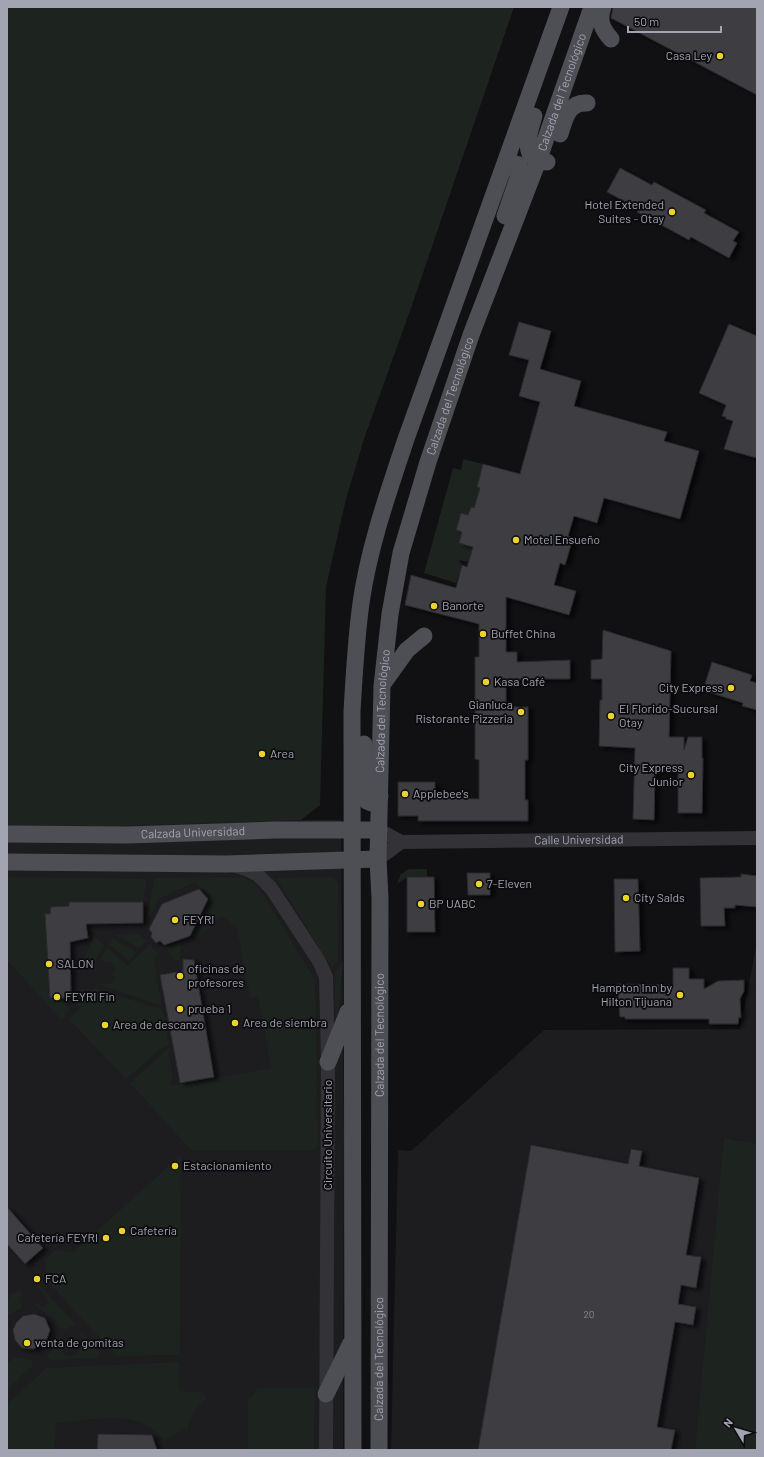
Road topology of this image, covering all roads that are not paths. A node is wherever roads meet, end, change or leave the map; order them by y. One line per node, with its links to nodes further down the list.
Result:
1 (561, 7): 8 (main road, Calzada del Tecnológico)
2 (569, 7): 7 (main road)
3 (592, 7): 7 (main road, Calzada del Tecnológico)
4 (602, 7): 5 (main road)
5 (611, 39)
6 (587, 103): 7 (main road)
7 (538, 161): 9 (main road, Calzada del Tecnológico)
8 (504, 169): 9 (main road); 12 (main road, Calzada del Tecnológico)
9 (479, 313): 11 (main road, Calzada del Tecnológico)
10 (424, 636): 11 (main road)
11 (382, 686): 13 (main road, Calzada del Tecnológico)
12 (353, 690): 13 (main road); 14 (main road, Calzada del Tecnológico)
13 (380, 796): 15 (main road, Calzada del Tecnológico)
14 (353, 829): 15 (main road, Calzada Universidad); 16 (main road, Calzada Universidad); 22 (main road, Calzada del Tecnológico)
15 (379, 830): 18 (street, Calle Universidad); 19 (main road, Calzada del Tecnológico)
16 (7, 834)
17 (757, 838): 18 (street, Calle Universidad)
18 (401, 842): 19 (street)
19 (378, 859): 22 (main road); 23 (main road, Calzada del Tecnológico)
20 (7, 862): 21 (main road)
21 (227, 864): 22 (main road); 25 (street, Circuito Universitario)
22 (352, 868): 23 (main road); 24 (main road, Calzada del Tecnológico)
23 (380, 936): 27 (main road, Calzada del Tecnológico)
24 (351, 1002): 25 (main road); 26 (main road, Calzada del Tecnológico)
25 (328, 1062): 29 (street, Circuito Universitario)
26 (351, 1096): 27 (main road); 28 (main road, Calzada del Tecnológico)
27 (378, 1096): 32 (main road, Calzada del Tecnológico)
28 (353, 1339): 29 (main road); 31 (main road, Calzada del Tecnológico)
29 (326, 1394): 30 (street, Circuito Universitario)
30 (326, 1450)
31 (353, 1450)
32 (379, 1450)

